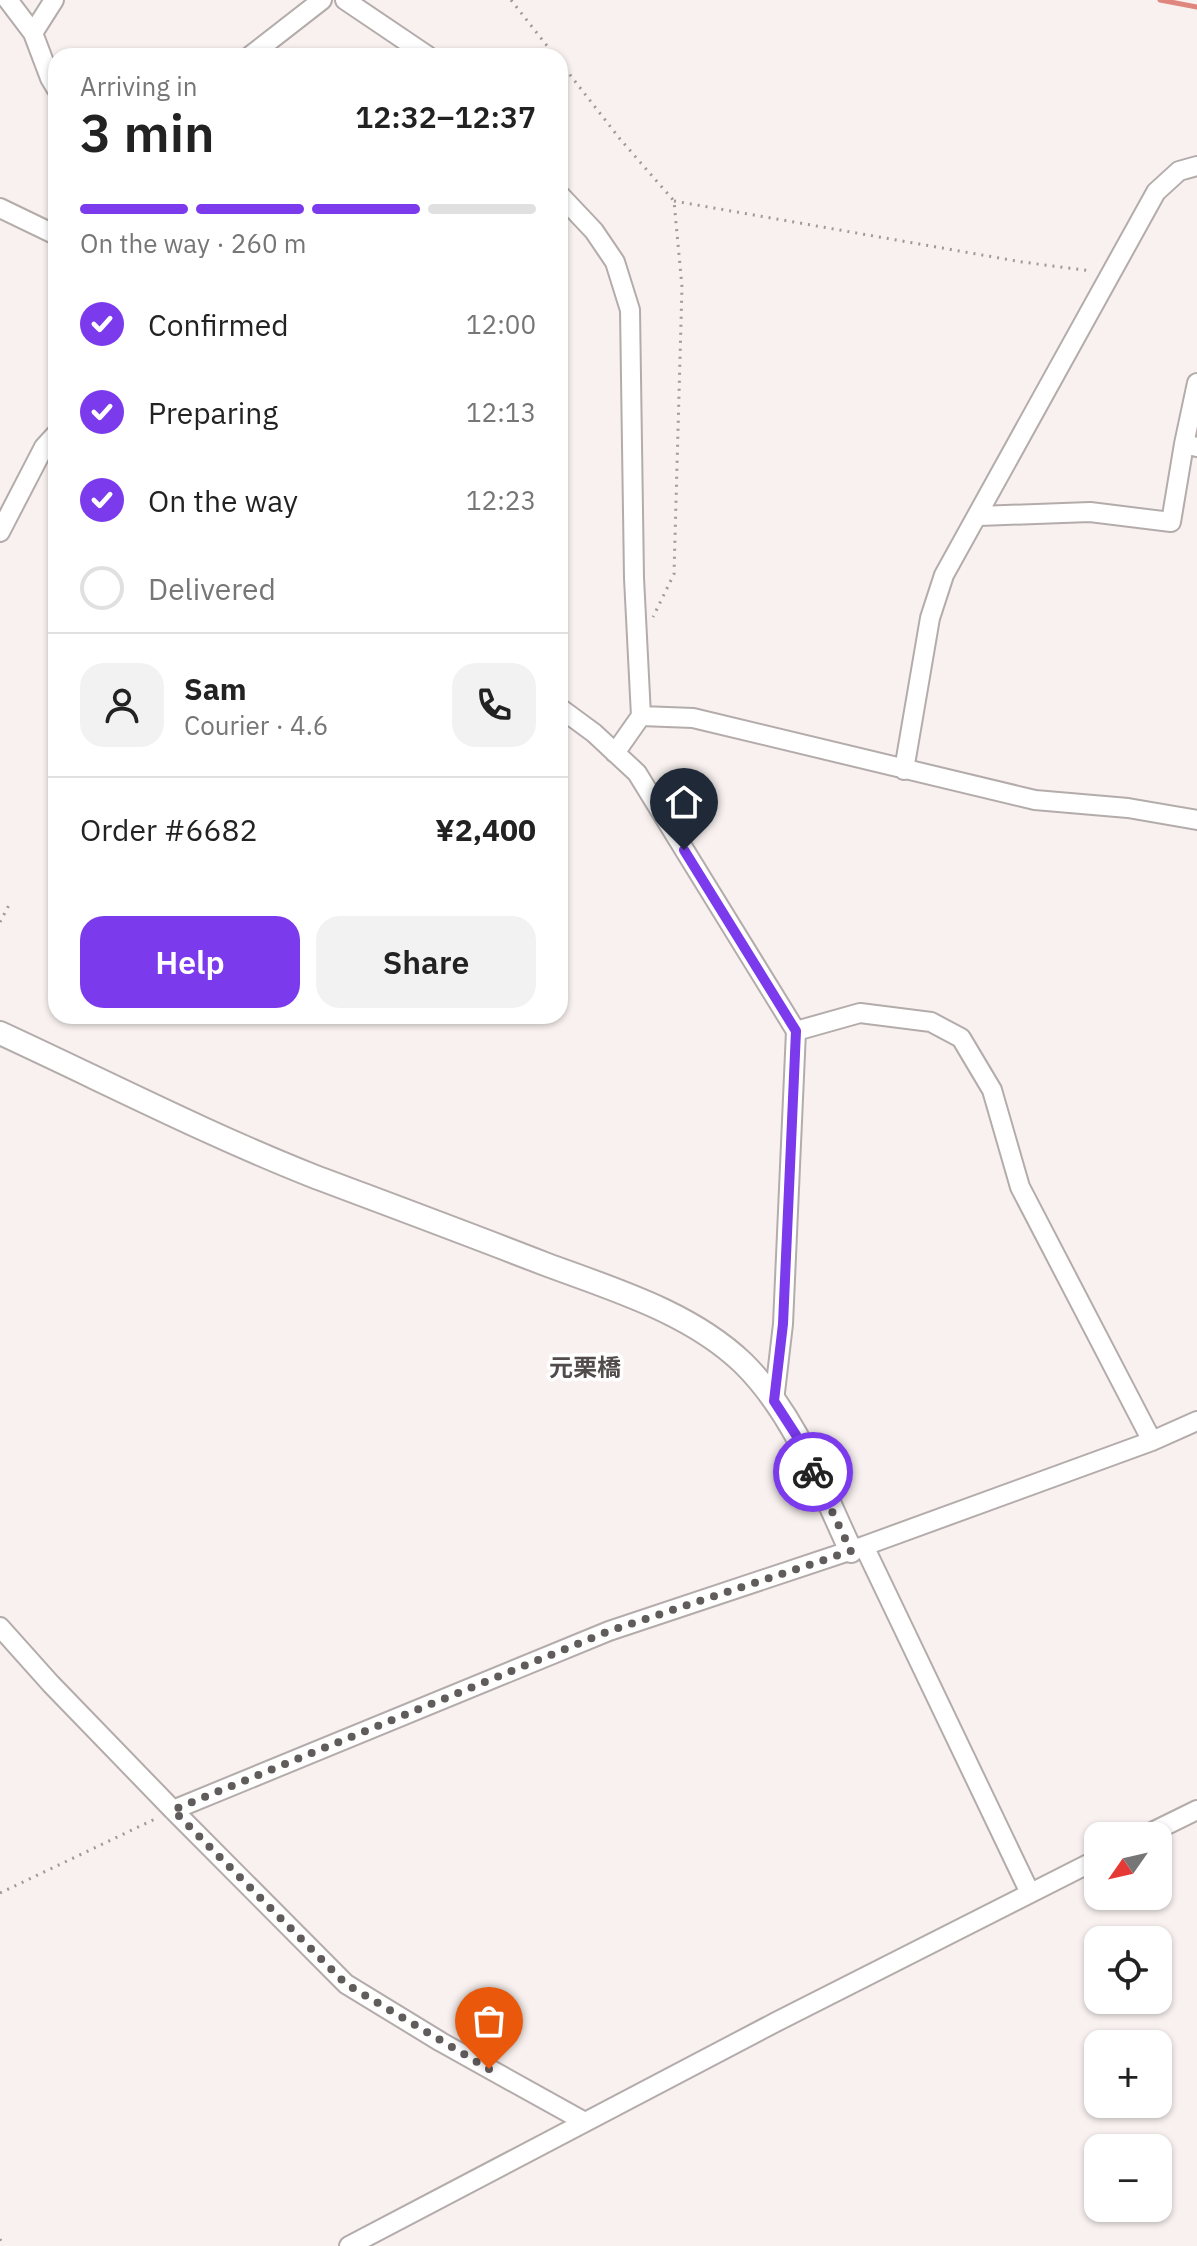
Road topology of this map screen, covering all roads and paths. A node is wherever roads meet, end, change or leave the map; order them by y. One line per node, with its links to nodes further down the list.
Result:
1 (8, 0): 6 (street)
2 (54, 0): 6 (street)
3 (322, 0): 7 (street)
4 (345, 0): 8 (street)
5 (511, 0): 9 (path)
6 (33, 33): 11 (street)
7 (260, 48)
8 (416, 48)
9 (549, 48)
10 (568, 72): 13 (path)
11 (48, 73)
12 (1197, 166): 17 (street)
13 (674, 201): 17 (path); 23 (path)
14 (568, 203): 23 (street)
15 (0, 208): 16 (street)
16 (48, 231)
17 (1111, 276): 21 (street)
18 (1197, 383): 20 (street)
19 (48, 443): 22 (street)
20 (1191, 446): 21 (street)
21 (979, 516): 27 (street)
22 (0, 532)
23 (638, 649): 25 (street)
24 (568, 715): 26 (street)
25 (641, 716): 26 (street); 27 (street)
26 (615, 753): 31 (street)
27 (904, 770): 28 (street)
28 (1197, 820)
29 (9, 905): 30 (path)
30 (0, 922)
31 (796, 1031): 33 (street); 35 (street)
32 (0, 1033): 33 (street)
33 (774, 1401): 36 (street)
34 (1197, 1421): 35 (street)
35 (1152, 1441): 36 (street)
36 (858, 1548): 38 (street); 43 (street)
37 (0, 1627): 38 (street)
38 (173, 1810): 42 (path); 44 (street)
39 (1197, 1810): 40 (street)
40 (1172, 1822)
41 (1084, 1866): 43 (street)
42 (0, 1893)
43 (1030, 1893): 44 (street)
44 (585, 2122): 47 (street)
45 (0, 2239): 46 (path)
46 (3, 2246)
47 (349, 2246)

